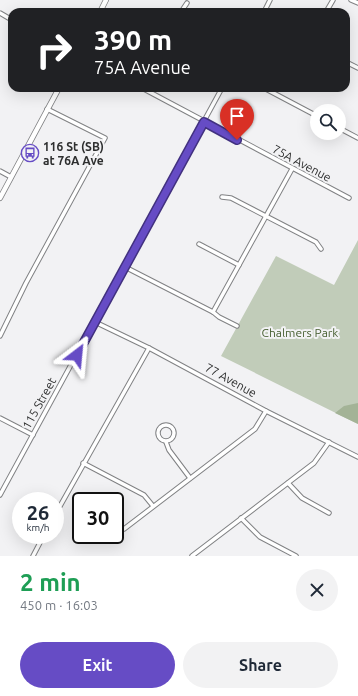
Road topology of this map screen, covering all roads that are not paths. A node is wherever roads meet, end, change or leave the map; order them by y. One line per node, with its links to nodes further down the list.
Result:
1 (351, 0): 3 (street)
2 (187, 3): 4 (street)
3 (358, 4)
4 (184, 8)
5 (57, 92): 9 (street)
6 (149, 92): 11 (street, 75A Avenue)
7 (220, 92): 11 (street, 115 Street)
8 (272, 92): 10 (street)
9 (47, 109): 16 (street); 28 (street)
10 (310, 112)
11 (204, 122): 14 (street, 75A Avenue); 24 (street, 115 Street)
12 (346, 132): 13 (street)
13 (358, 138)
14 (292, 169): 19 (street, 75A Avenue); 20 (street)
15 (0, 171): 16 (street)
16 (11, 177): 18 (street)
17 (222, 197): 20 (street)
18 (0, 198)
19 (349, 198)
20 (266, 216): 22 (street); 23 (street)
21 (199, 244): 23 (street)
22 (321, 249)
23 (239, 265): 25 (street)
24 (125, 267): 25 (street); 26 (street, 115 Street)
25 (214, 312): 27 (street)
26 (95, 322): 29 (street, 77 Avenue); 32 (street, 115 Street)
27 (237, 326)
28 (0, 336)
29 (149, 348): 30 (street, 77 Avenue); 36 (street)
30 (266, 411): 34 (street, 77 Avenue); 37 (street)
31 (0, 418): 32 (street)
32 (33, 435): 39 (street, 115 Street)
33 (166, 442): 33 (street); 37 (street)
34 (329, 442): 35 (street, 77 Avenue); 38 (street)
35 (358, 457)
36 (83, 462): 40 (street); 41 (street)
37 (190, 478): 41 (street)
38 (288, 483): 42 (street); 43 (street)
39 (0, 495)
40 (64, 498)
41 (153, 506): 44 (street)
42 (329, 513)
43 (241, 518): 47 (street); 48 (street)
44 (124, 529)
45 (39, 544): 46 (street)
46 (33, 556)
47 (192, 556)
48 (296, 556)

